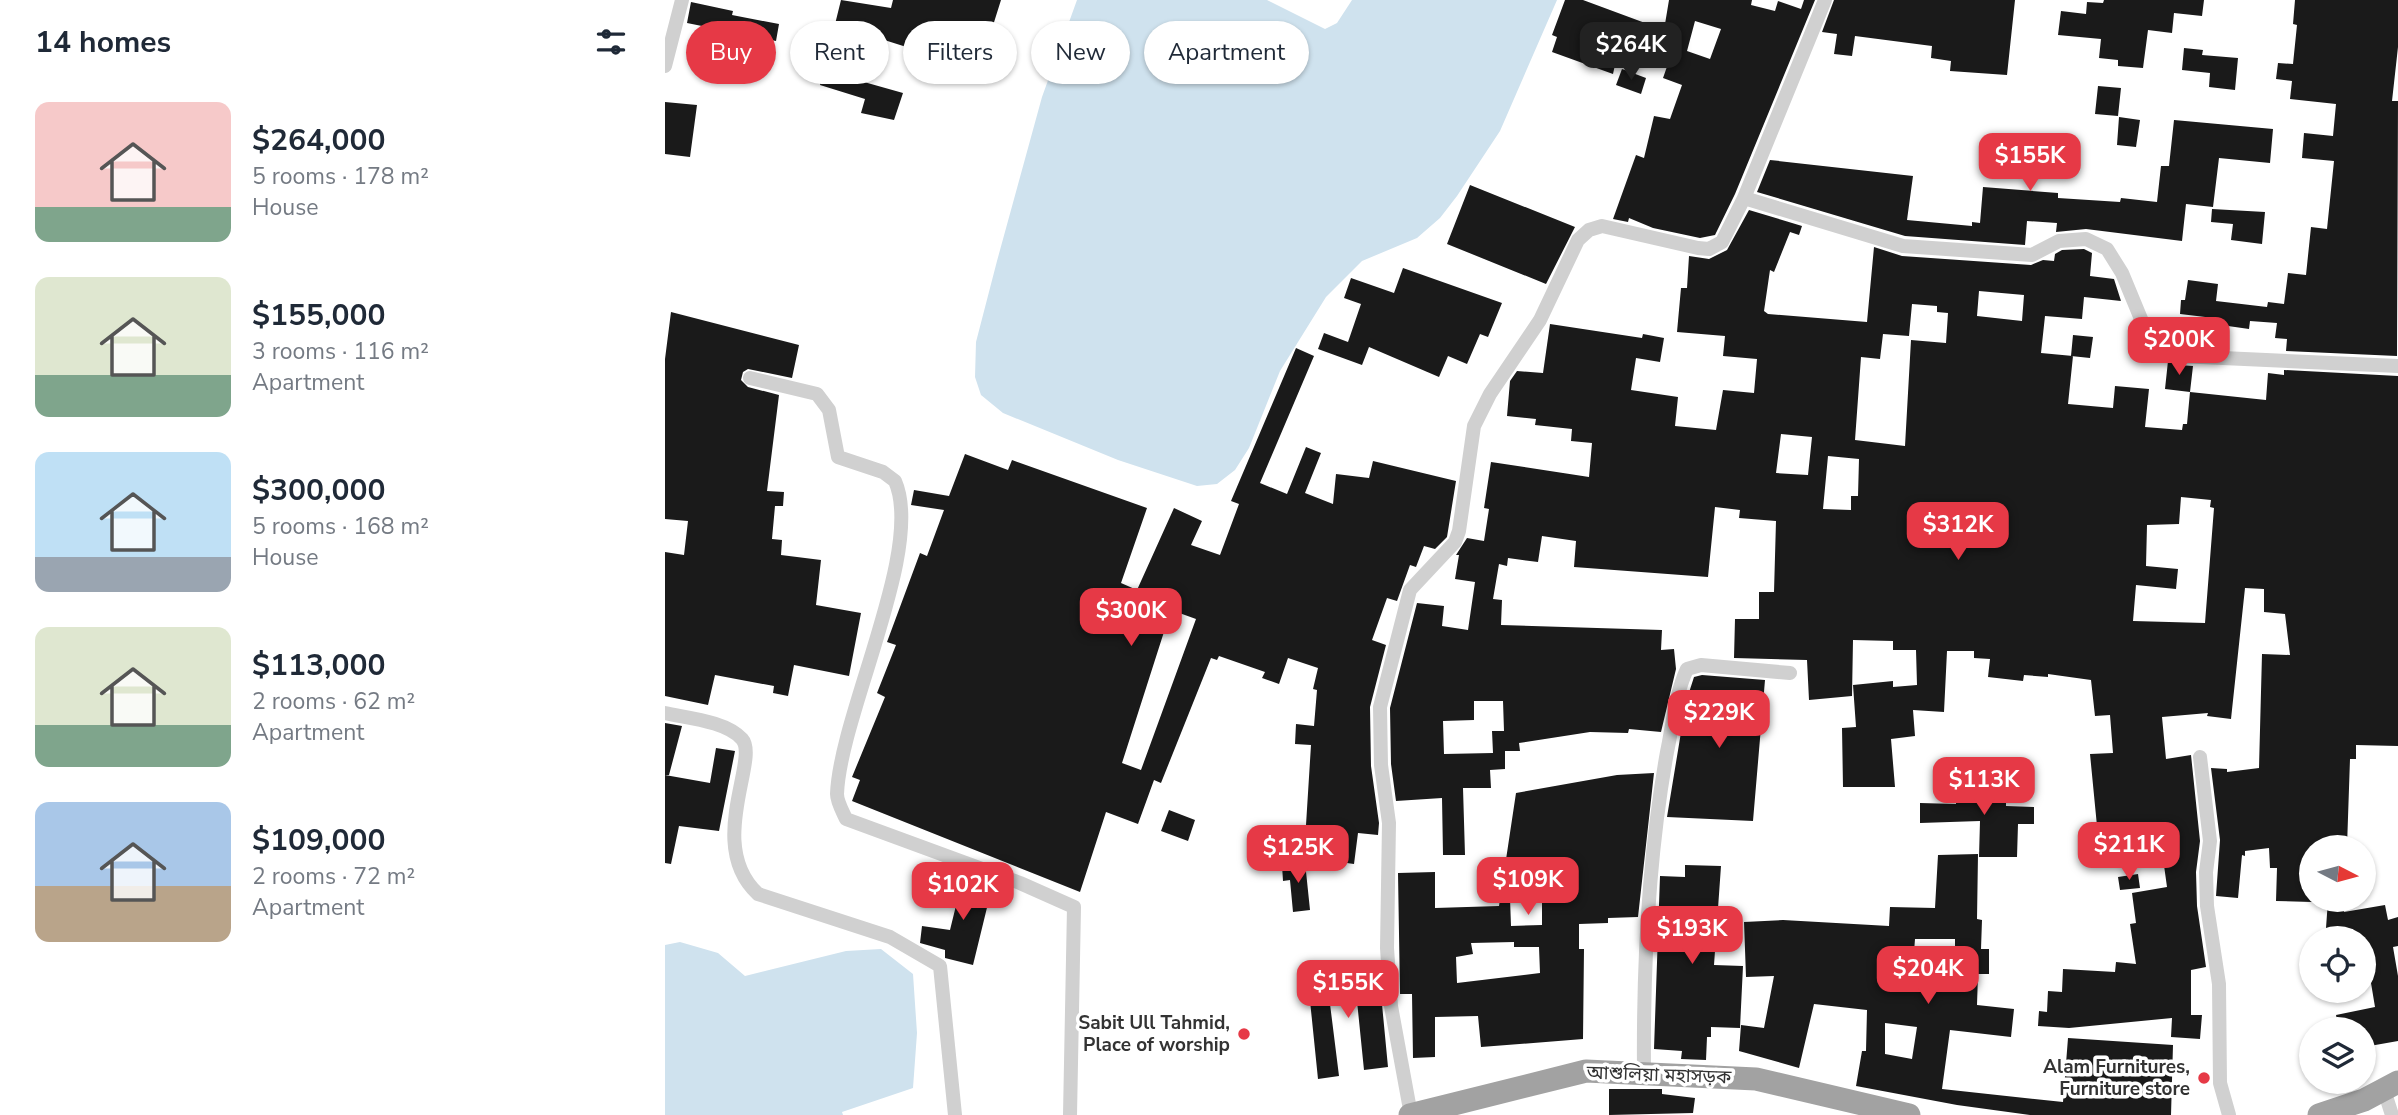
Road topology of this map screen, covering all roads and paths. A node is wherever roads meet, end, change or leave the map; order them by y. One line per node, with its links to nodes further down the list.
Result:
1 (682, 0): 3 (street)
2 (1825, 0): 4 (street)
3 (665, 66)
4 (1744, 198): 5 (street); 15 (street)
5 (2398, 366)
6 (750, 378): 14 (street)
7 (1790, 673): 10 (street)
8 (665, 713): 13 (street)
9 (2200, 757): 16 (street)
10 (1644, 1073): 12 (highway, আশুলিয়া মহাসড়ক); 15 (highway, আশুলিয়া মহাসড়ক)
11 (2391, 1086): 17 (highway); 18 (street)
12 (1896, 1113)
13 (955, 1115)
14 (1070, 1115)
15 (1411, 1115)
16 (2229, 1115)
17 (2319, 1115)
18 (2392, 1115)

